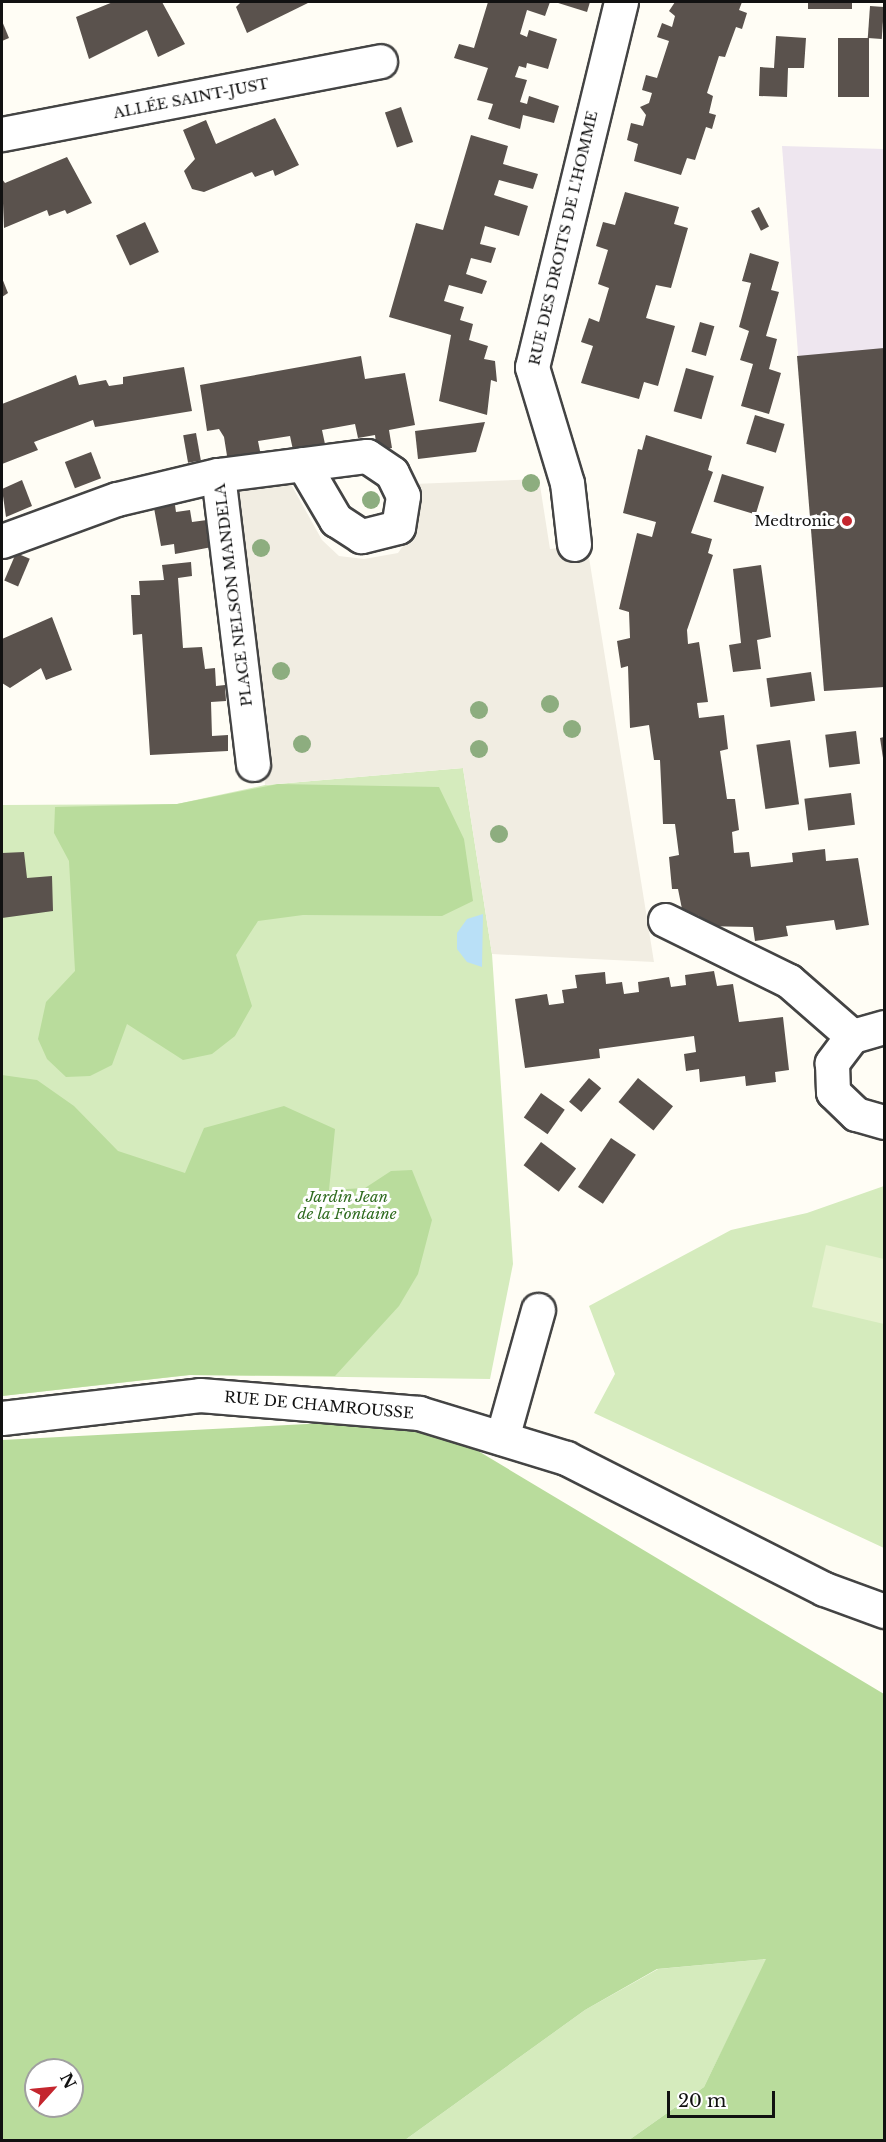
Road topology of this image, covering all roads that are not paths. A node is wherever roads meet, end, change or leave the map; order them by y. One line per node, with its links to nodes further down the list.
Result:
1 (621, 2): 7 (street, RUE DES DROITS DE L'HOMME)
2 (380, 61): 3 (street, ALLÉE SAINT-JUST)
3 (2, 135)
4 (303, 464): 5 (street, PLACE NELSON MANDELA)
5 (218, 475): 6 (street); 8 (street, PLACE NELSON MANDELA)
6 (2, 541)
7 (574, 544)
8 (253, 764)
9 (665, 920): 11 (street)
10 (885, 1027): 11 (street)
11 (852, 1036): 12 (street)
12 (885, 1122)
13 (538, 1310): 15 (street)
14 (2, 1418): 15 (street, RUE DE CHAMROUSSE)
15 (502, 1438): 16 (street, RUE DE CHAMROUSSE)
16 (885, 1611)

